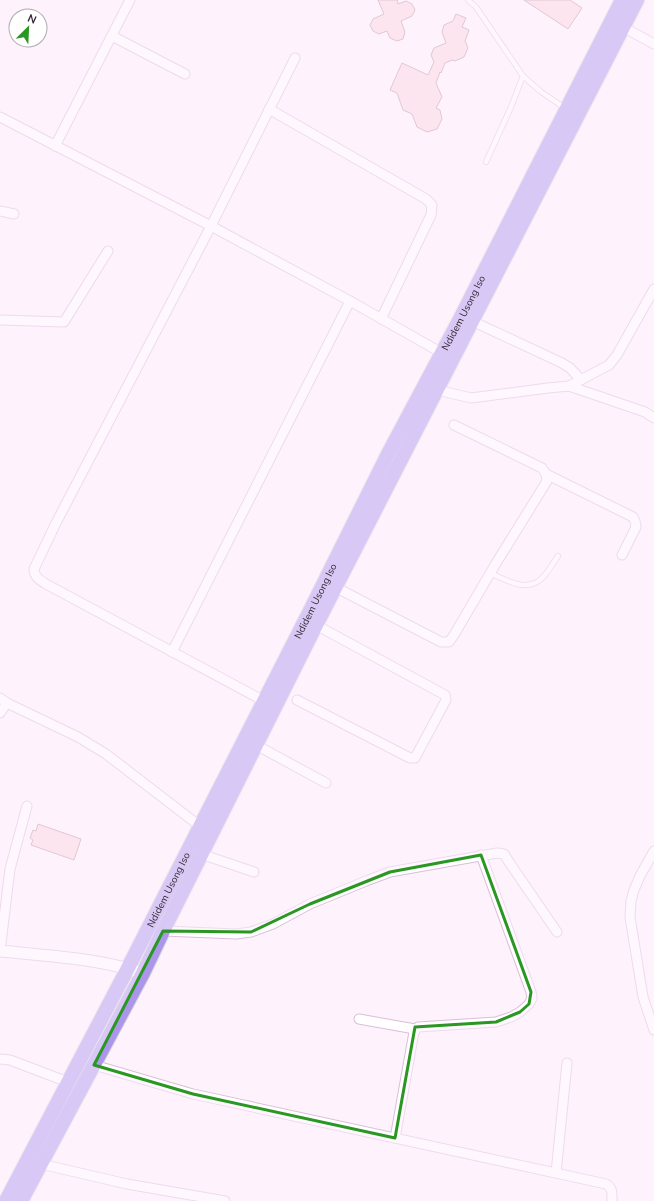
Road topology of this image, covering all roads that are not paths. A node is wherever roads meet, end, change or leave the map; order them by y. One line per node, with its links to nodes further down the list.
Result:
1 (130, 0): 6 (street)
2 (468, 0): 10 (lane)
3 (622, 0): 12 (highway, Ndidem Usong Iso)
4 (637, 0): 5 (highway, Ndidem Usong Iso)
5 (623, 27): 7 (street); 24 (highway, Ndidem Usong Iso)
6 (112, 36): 9 (street); 14 (street)
7 (654, 44)
8 (295, 58): 11 (street)
9 (185, 74)
10 (523, 76): 12 (lane); 15 (lane)
11 (269, 109): 18 (street); 22 (street)
12 (566, 110): 25 (highway, Ndidem Usong Iso)
13 (0, 117): 14 (street)
14 (55, 146): 18 (street)
15 (486, 162)
16 (0, 211): 17 (street)
17 (14, 214)
18 (211, 226): 21 (street); 37 (street)
19 (108, 251): 23 (street)
20 (654, 289): 26 (street)
21 (350, 301): 22 (street); 37 (street)
22 (382, 319): 25 (street)
23 (0, 320)
24 (472, 321): 26 (street); 28 (highway, Ndidem Usong Iso)
25 (442, 353): 40 (highway, Ndidem Usong Iso)
26 (581, 380): 27 (street)
27 (569, 386): 28 (street); 29 (street)
28 (437, 390): 35 (highway, Ndidem Usong Iso)
29 (654, 418)
30 (454, 425): 31 (street)
31 (546, 474): 32 (street); 34 (street)
32 (622, 555)
33 (558, 556): 34 (lane)
34 (490, 573): 35 (street)
35 (335, 587): 36 (highway, Ndidem Usong Iso)
36 (316, 625): 39 (street); 42 (highway, Ndidem Usong Iso)
37 (172, 652): 40 (street)
38 (4, 700): 41 (street); 45 (street)
39 (297, 700)
40 (264, 701): 45 (highway, Ndidem Usong Iso)
41 (0, 713)
42 (256, 746): 43 (street); 47 (highway, Ndidem Usong Iso)
43 (326, 783)
44 (27, 806): 52 (street)
45 (200, 827): 53 (highway, Ndidem Usong Iso)
46 (654, 851): 57 (street)
47 (201, 854): 49 (street); 50 (highway, Ndidem Usong Iso)
48 (481, 855): 50 (street); 51 (street); 56 (street)
49 (254, 872)
50 (162, 931): 54 (highway, Ndidem Usong Iso)
51 (557, 932)
52 (0, 951): 53 (street)
53 (128, 968): 54 (street); 61 (highway, Ndidem Usong Iso)
54 (143, 972): 60 (highway, Ndidem Usong Iso)
55 (359, 1019): 56 (street)
56 (415, 1029): 62 (street)
57 (654, 1030)
58 (0, 1058): 61 (street)
59 (567, 1063): 64 (street)
60 (94, 1065): 62 (street); 63 (highway, Ndidem Usong Iso)
61 (68, 1082): 65 (highway, Ndidem Usong Iso)
62 (395, 1138): 64 (street)
63 (41, 1164): 66 (highway, Ndidem Usong Iso); 67 (street)
64 (556, 1173): 68 (street)
65 (6, 1201)
66 (21, 1201)
67 (225, 1201)
68 (612, 1201)

